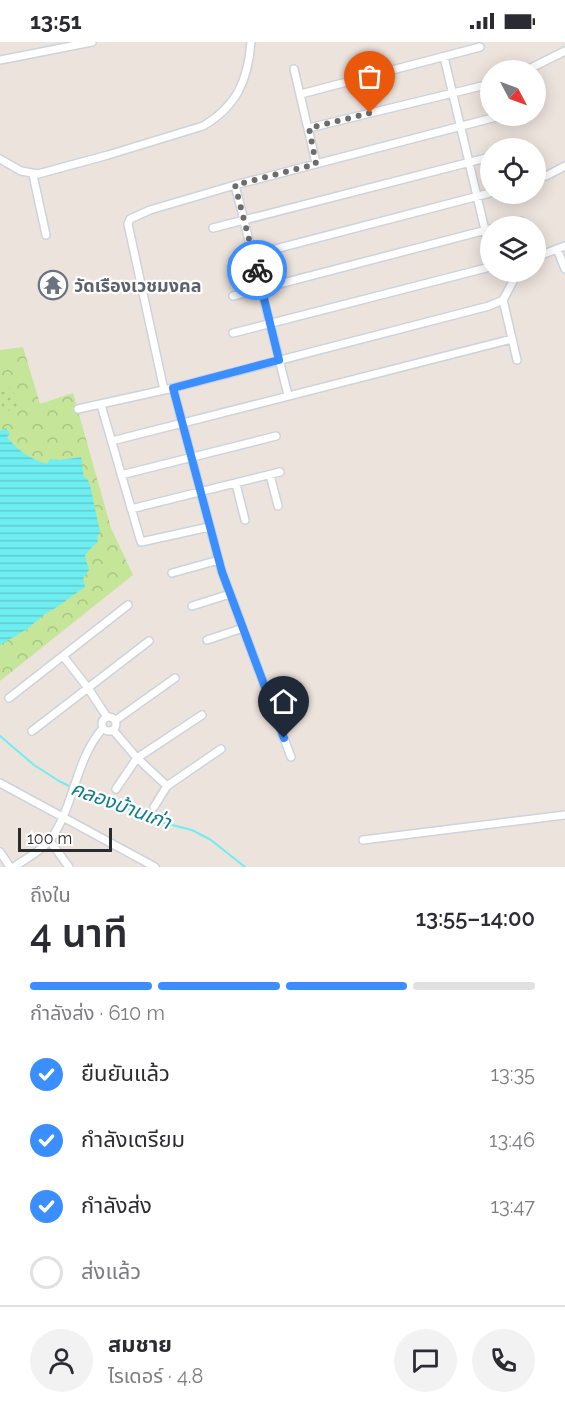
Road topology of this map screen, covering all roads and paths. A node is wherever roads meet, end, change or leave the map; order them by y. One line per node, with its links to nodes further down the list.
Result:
1 (92, 42): 6 (street)
2 (251, 42): 20 (street)
3 (480, 47): 5 (street)
4 (565, 51): 7 (street)
5 (444, 57): 10 (street); 11 (street)
6 (0, 60)
7 (546, 60)
8 (294, 69): 11 (street)
9 (480, 86): 10 (street)
10 (452, 93): 13 (street); 14 (street)
11 (302, 94): 14 (street)
12 (480, 121): 13 (street)
13 (460, 126): 17 (street); 18 (street)
14 (309, 128): 18 (street)
15 (480, 159): 17 (street)
16 (1, 160): 20 (street)
17 (469, 162): 24 (street); 26 (street)
18 (316, 164): 22 (street)
19 (565, 166): 21 (street)
20 (33, 175): 29 (street)
21 (546, 176)
22 (235, 185): 26 (street); 46 (street)
23 (480, 196): 24 (street)
24 (477, 197): 25 (street); 32 (street)
25 (483, 216)
26 (244, 220): 27 (street); 32 (street)
27 (213, 228)
28 (480, 232): 37 (street)
29 (46, 235)
30 (561, 248): 31 (street); 34 (street)
31 (546, 253)
32 (253, 254): 33 (street); 37 (street)
33 (233, 260)
34 (565, 269)
35 (480, 270): 40 (street)
36 (513, 282): 39 (street)
37 (262, 289): 38 (street); 40 (street)
38 (233, 296)
39 (503, 300): 42 (street); 43 (street)
40 (270, 323): 41 (street); 43 (street)
41 (233, 333)
42 (512, 339): 44 (street); 47 (street)
43 (279, 360): 45 (street); 47 (street)
44 (517, 360)
45 (173, 388): 46 (street); 50 (street)
46 (164, 390): 48 (street)
47 (288, 395): 50 (street)
48 (102, 405): 49 (street); 52 (street)
49 (78, 409)
50 (181, 423): 52 (street); 53 (street)
51 (276, 436): 53 (street)
52 (112, 441): 55 (street)
53 (190, 457): 55 (street); 58 (street)
54 (280, 472): 56 (street)
55 (121, 475): 60 (street)
56 (270, 475): 57 (street); 59 (street)
57 (236, 484): 58 (street); 61 (street)
58 (200, 493): 60 (street); 62 (street)
59 (278, 506)
60 (131, 509): 62 (street)
61 (245, 520)
62 (209, 526): 63 (street)
63 (219, 560): 64 (street); 65 (street)
64 (172, 573)
65 (231, 594): 67 (street); 68 (street)
66 (128, 605): 71 (street)
67 (192, 606)
68 (243, 628): 69 (street); 82 (street)
69 (207, 640)
70 (149, 641): 73 (street)
71 (63, 656): 73 (street); 74 (street)
72 (175, 678): 77 (street)
73 (88, 688): 76 (street); 80 (street)
74 (9, 698)
75 (202, 715): 83 (street)
76 (107, 717): 77 (street); 78 (street)
77 (116, 720): 79 (street)
78 (104, 728): 79 (street); 89 (street)
79 (113, 730): 83 (street)
80 (32, 731)
81 (221, 749): 85 (street)
82 (291, 757)
83 (137, 758): 85 (street); 86 (street)
84 (0, 783): 89 (street)
85 (167, 786): 87 (street)
86 (116, 789)
87 (154, 807)
88 (565, 815): 90 (street)
89 (64, 817): 91 (street); 93 (street)
90 (363, 840)
91 (50, 841): 94 (street); 95 (street)
92 (0, 852): 94 (street)
93 (143, 864): 96 (street)
94 (12, 867)
95 (69, 867)
96 (155, 867)

